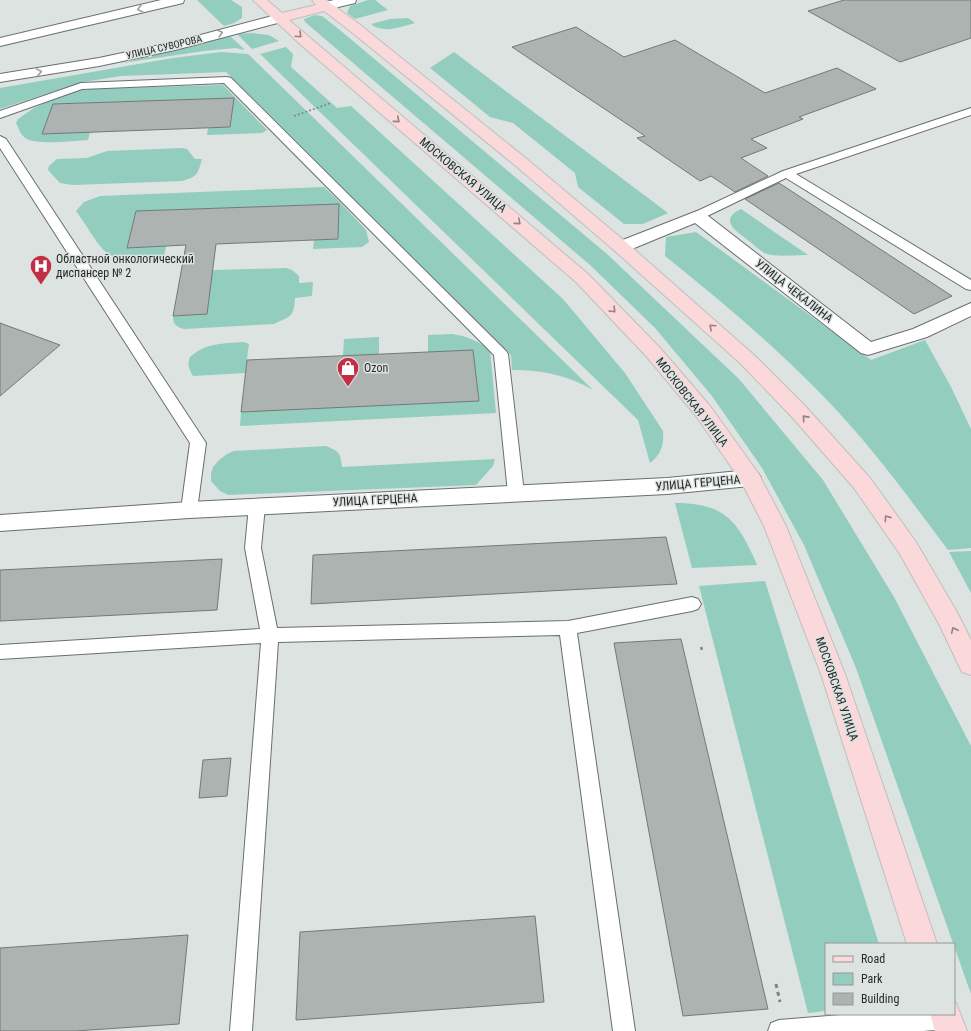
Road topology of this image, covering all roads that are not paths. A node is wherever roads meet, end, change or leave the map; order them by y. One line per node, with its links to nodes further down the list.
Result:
1 (178, 0): 6 (street, one-way to 6)
2 (259, 0): 5 (main road, МОСКОВСКАЯ УЛИЦА)
3 (350, 0): 4 (street)
4 (322, 3): 5 (main road, УЛИЦА СУВОРОВА); 13 (main road)
5 (280, 18): 7 (street, УЛИЦА СУВОРОВА, one-way to 5); 16 (main road, МОСКОВСКАЯ УЛИЦА, one-way to 16)
6 (0, 42)
7 (0, 78)
8 (971, 111): 11 (lane)
9 (0, 115): 17 (lane)
10 (0, 139): 19 (lane)
11 (786, 173): 12 (lane); 14 (lane)
12 (697, 216): 13 (street); 15 (street, УЛИЦА ЧЕКАЛИНА)
13 (621, 247): 25 (main road, one-way to 13)
14 (971, 286)
15 (971, 309)
16 (750, 478): 17 (street, УЛИЦА ГЕРЦЕНА); 26 (main road, МОСКОВСКАЯ УЛИЦА)
17 (516, 493): 18 (street, УЛИЦА ГЕРЦЕНА)
18 (257, 506): 19 (street, УЛИЦА ГЕРЦЕНА); 23 (lane)
19 (189, 510): 20 (street, УЛИЦА ГЕРЦЕНА)
20 (0, 523)
21 (692, 604): 22 (lane)
22 (568, 628): 23 (lane); 29 (lane)
23 (270, 635): 24 (lane); 28 (lane)
24 (0, 652)
25 (971, 665)
26 (922, 943)
27 (948, 1021): 30 (lane)
28 (241, 1031)
29 (624, 1031)
30 (779, 1031)

